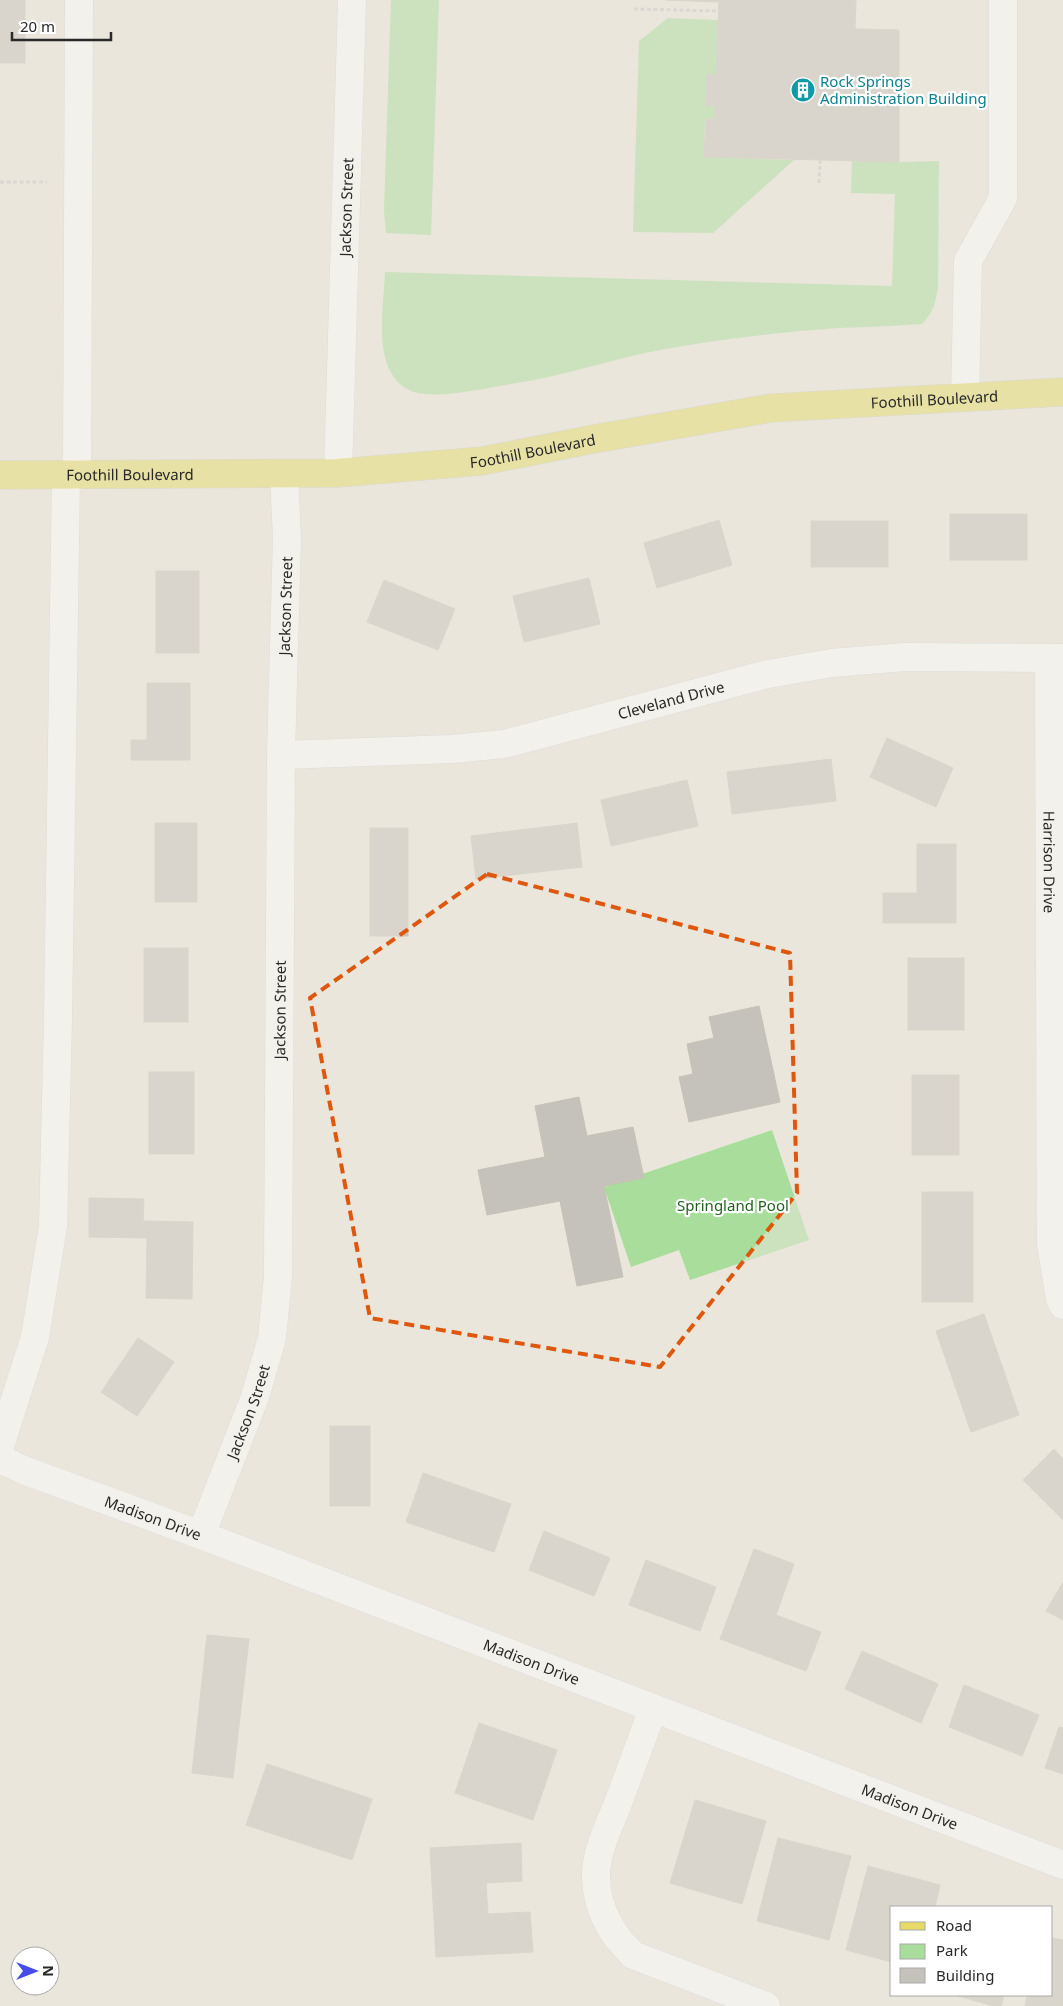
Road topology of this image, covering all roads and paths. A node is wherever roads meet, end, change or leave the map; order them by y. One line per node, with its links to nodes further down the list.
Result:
1 (79, 0): 8 (street)
2 (352, 0): 12 (street, Jackson Street)
3 (1003, 0): 11 (street)
4 (634, 9): 5 (path)
5 (718, 11)
6 (820, 161): 9 (path)
7 (0, 182): 8 (path)
8 (78, 182): 15 (street)
9 (819, 183)
10 (1063, 392): 11 (main road, Foothill Boulevard)
11 (965, 396): 12 (main road, Foothill Boulevard)
12 (338, 473): 13 (main road, Foothill Boulevard)
13 (284, 474): 15 (main road, Foothill Boulevard); 17 (street, Jackson Street)
14 (0, 475): 15 (main road, Foothill Boulevard)
15 (71, 475): 20 (street)
16 (1056, 658): 17 (street, Cleveland Drive); 18 (street, Harrison Drive)
17 (281, 755): 22 (street, Jackson Street)
18 (1057, 1116): 19 (street, Harrison Drive)
19 (1063, 1305)
20 (0, 1446)
21 (0, 1459): 22 (street, Madison Drive)
22 (202, 1535): 23 (street, Madison Drive)
23 (653, 1709): 24 (street, Madison Drive); 25 (street)
24 (1063, 1865)
25 (766, 2006)

